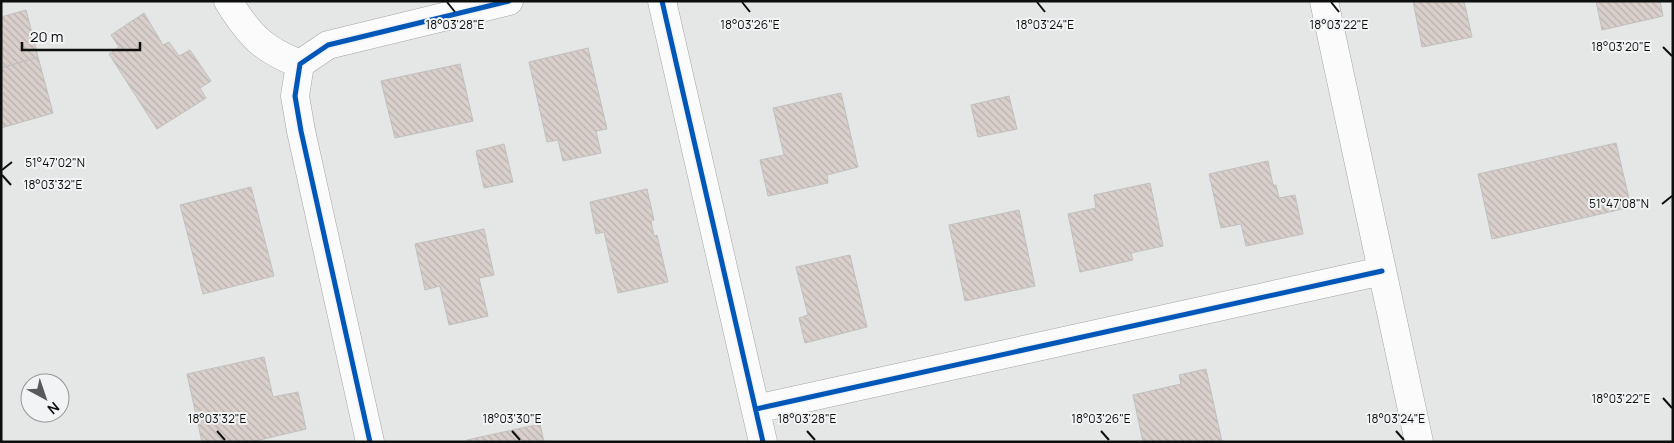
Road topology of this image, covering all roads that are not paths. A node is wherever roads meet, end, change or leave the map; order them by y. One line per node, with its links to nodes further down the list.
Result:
1 (228, 1): 5 (street)
2 (509, 1): 5 (street)
3 (662, 1): 7 (street)
4 (1324, 1): 6 (street)
5 (300, 64): 8 (street)
6 (1382, 271): 7 (street); 10 (street)
7 (756, 409): 9 (street)
8 (370, 442)
9 (763, 442)
10 (1419, 442)

